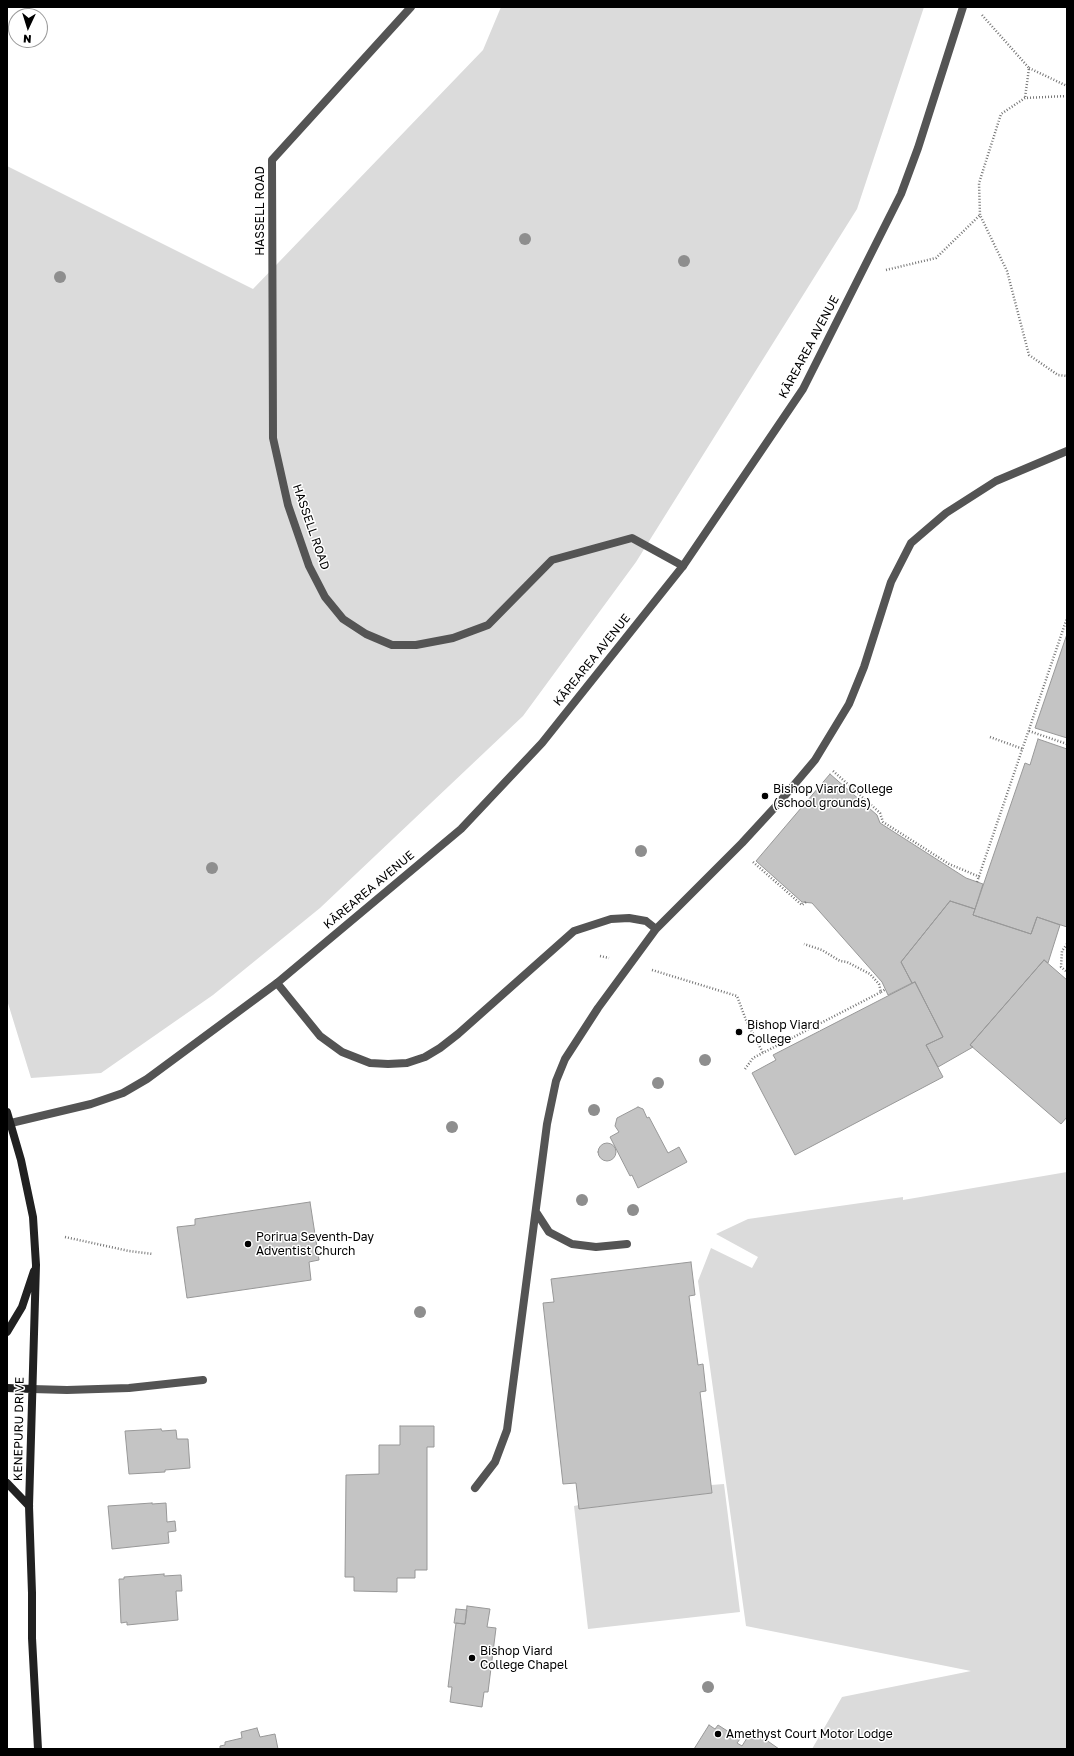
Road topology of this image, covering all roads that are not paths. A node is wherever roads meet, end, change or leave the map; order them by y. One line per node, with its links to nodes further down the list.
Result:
1 (411, 7): 4 (street, HASSELL ROAD)
2 (963, 7): 4 (street, KĀREAREA AVENUE)
3 (1067, 451): 5 (street)
4 (683, 566): 6 (street, KĀREAREA AVENUE)
5 (656, 929): 6 (street); 9 (street)
6 (277, 983): 8 (street, KĀREAREA AVENUE)
7 (7, 1112): 8 (main road, KENEPURU DRIVE)
8 (11, 1123): 11 (main road, KENEPURU DRIVE)
9 (536, 1212): 10 (street); 17 (street)
10 (627, 1244)
11 (36, 1265): 12 (main road); 15 (main road, KENEPURU DRIVE)
12 (7, 1332)
13 (203, 1380): 15 (street)
14 (7, 1388): 15 (main road)
15 (32, 1389): 18 (main road, KENEPURU DRIVE)
16 (7, 1483): 18 (main road)
17 (475, 1488)
18 (29, 1506): 19 (main road, KENEPURU DRIVE)
19 (38, 1749)

